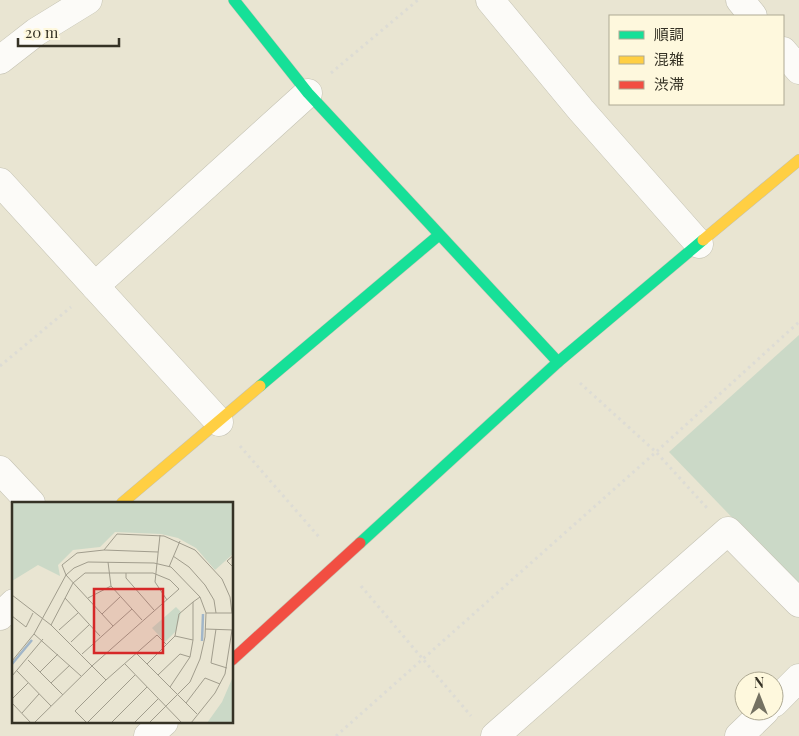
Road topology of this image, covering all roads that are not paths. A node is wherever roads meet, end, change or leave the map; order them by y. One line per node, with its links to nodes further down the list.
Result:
1 (88, 0): 7 (street)
2 (234, 0): 9 (street)
3 (490, 0): 13 (street)
4 (740, 0): 5 (street)
5 (752, 15)
6 (784, 52): 8 (street)
7 (0, 60)
8 (799, 70)
9 (308, 93): 12 (street); 14 (street)
10 (799, 160): 13 (street)
11 (0, 182): 14 (street)
12 (439, 235): 15 (street); 16 (street)
13 (698, 244): 15 (street)
14 (95, 286): 16 (street)
15 (558, 362): 23 (street)
16 (219, 422): 19 (street)
17 (0, 470): 18 (street)
18 (29, 502)
19 (124, 502)
20 (799, 602): 29 (street)
21 (12, 605): 22 (street)
22 (0, 616)
23 (234, 658)
24 (799, 678): 25 (street)
25 (784, 692)
26 (755, 721): 30 (street)
27 (162, 724): 28 (street)
28 (148, 736)
29 (495, 736)
30 (739, 736)

